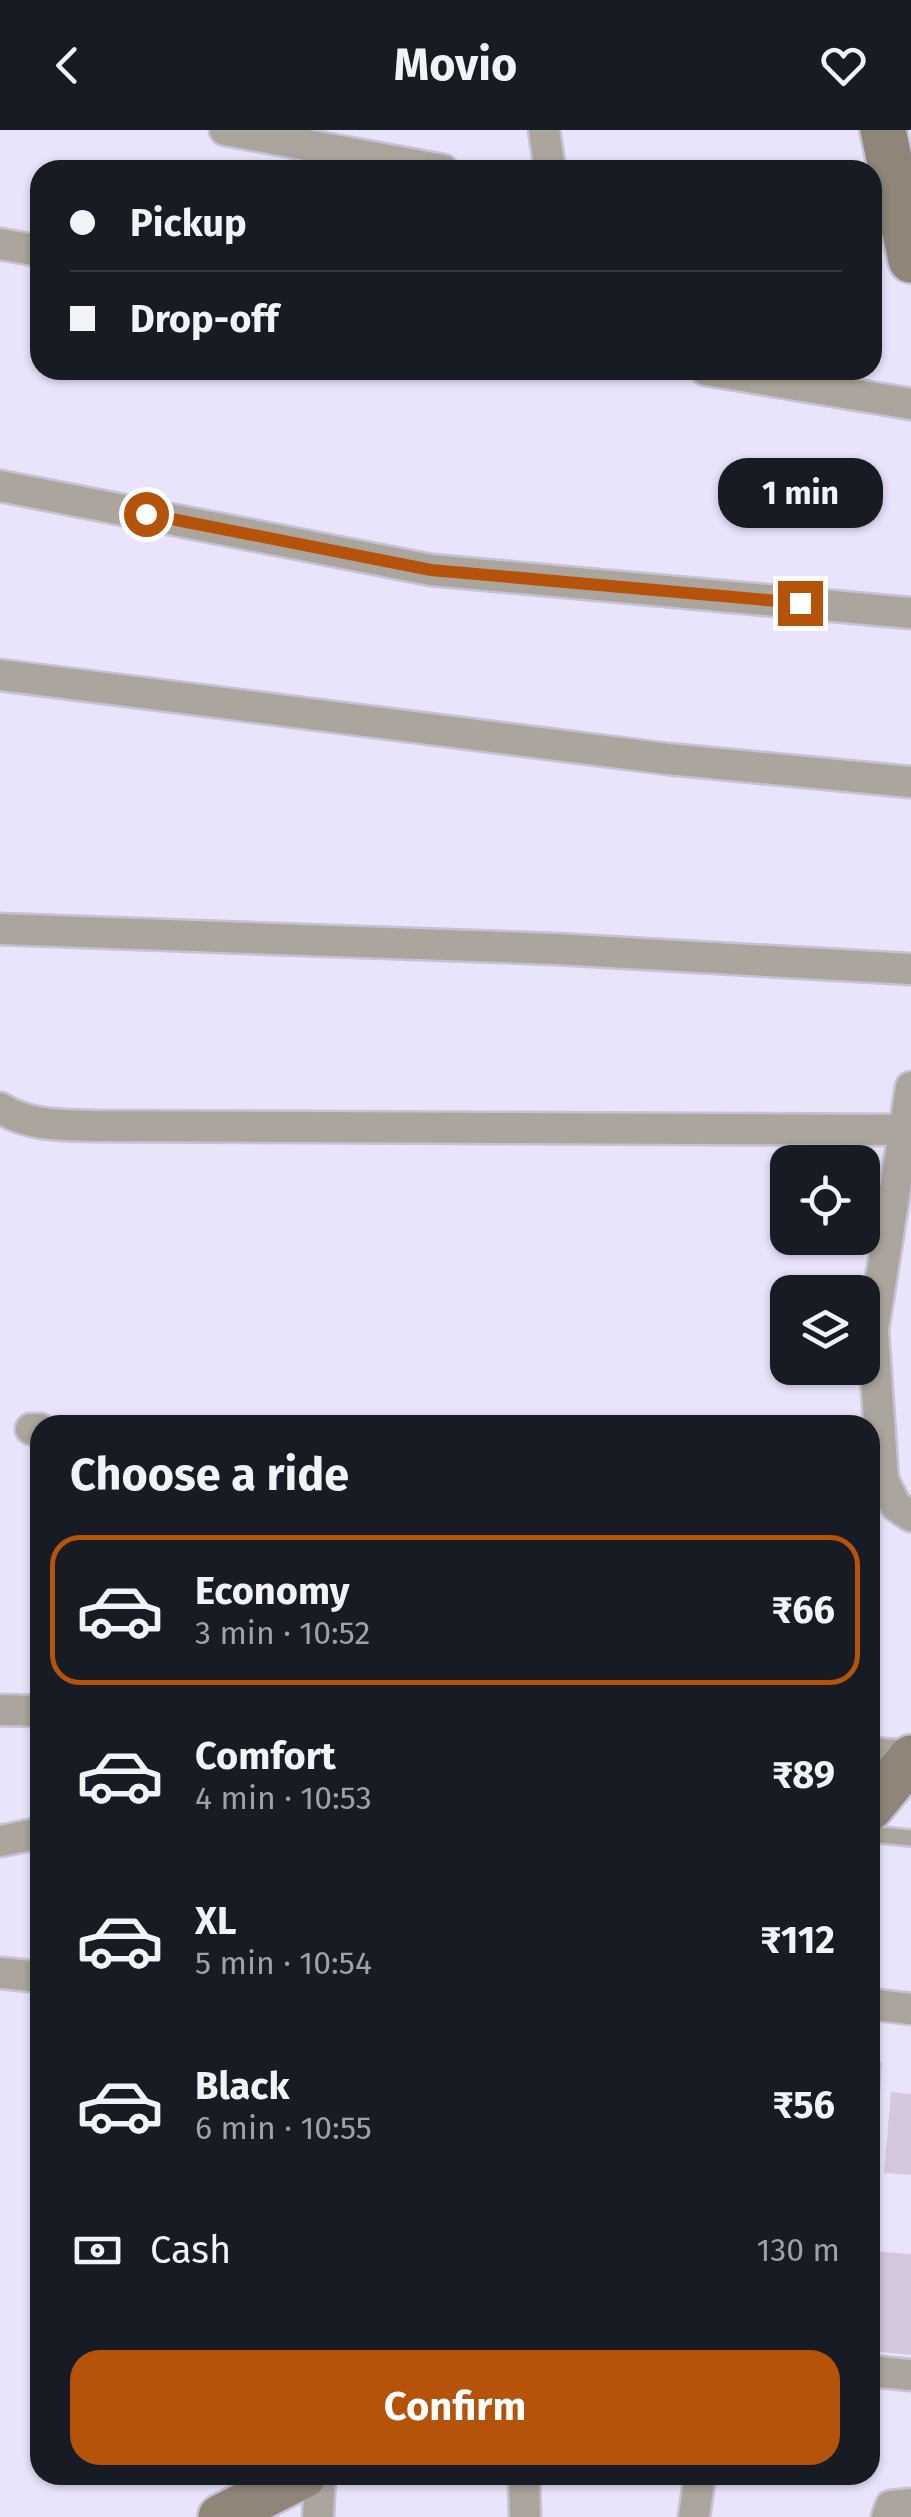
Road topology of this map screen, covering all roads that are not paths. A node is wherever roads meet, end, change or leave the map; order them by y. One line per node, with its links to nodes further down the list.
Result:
1 (225, 130): 4 (street)
2 (544, 130): 5 (street)
3 (883, 130): 8 (street)
4 (388, 160)
5 (548, 160)
6 (0, 244): 7 (street)
7 (30, 248)
8 (911, 260)
9 (766, 380): 10 (street)
10 (911, 404)
11 (0, 486): 12 (street)
12 (911, 613)
13 (0, 676): 14 (street)
14 (911, 782)
15 (0, 929): 16 (street)
16 (911, 969)
17 (911, 1087): 19 (street)
18 (0, 1108): 19 (street)
19 (904, 1130): 20 (street)
20 (875, 1415)
21 (880, 1483): 22 (street)
22 (911, 1516)
23 (0, 1710): 24 (street)
24 (30, 1711)
25 (880, 1754): 26 (street)
26 (911, 1757): 27 (street)
27 (880, 1796)
28 (30, 1835): 31 (street)
29 (880, 1835): 30 (lane)
30 (911, 1838)
31 (0, 1841)
32 (0, 1973): 33 (street)
33 (30, 1975)
34 (880, 2005): 35 (street)
35 (911, 2009)
36 (880, 2372): 37 (street)
37 (911, 2375)
38 (284, 2485): 43 (street)
39 (320, 2485): 44 (street)
40 (524, 2485): 45 (street)
41 (699, 2485): 46 (street)
42 (911, 2504): 47 (street)
43 (221, 2517)
44 (318, 2517)
45 (525, 2517)
46 (694, 2517)
47 (887, 2517)

